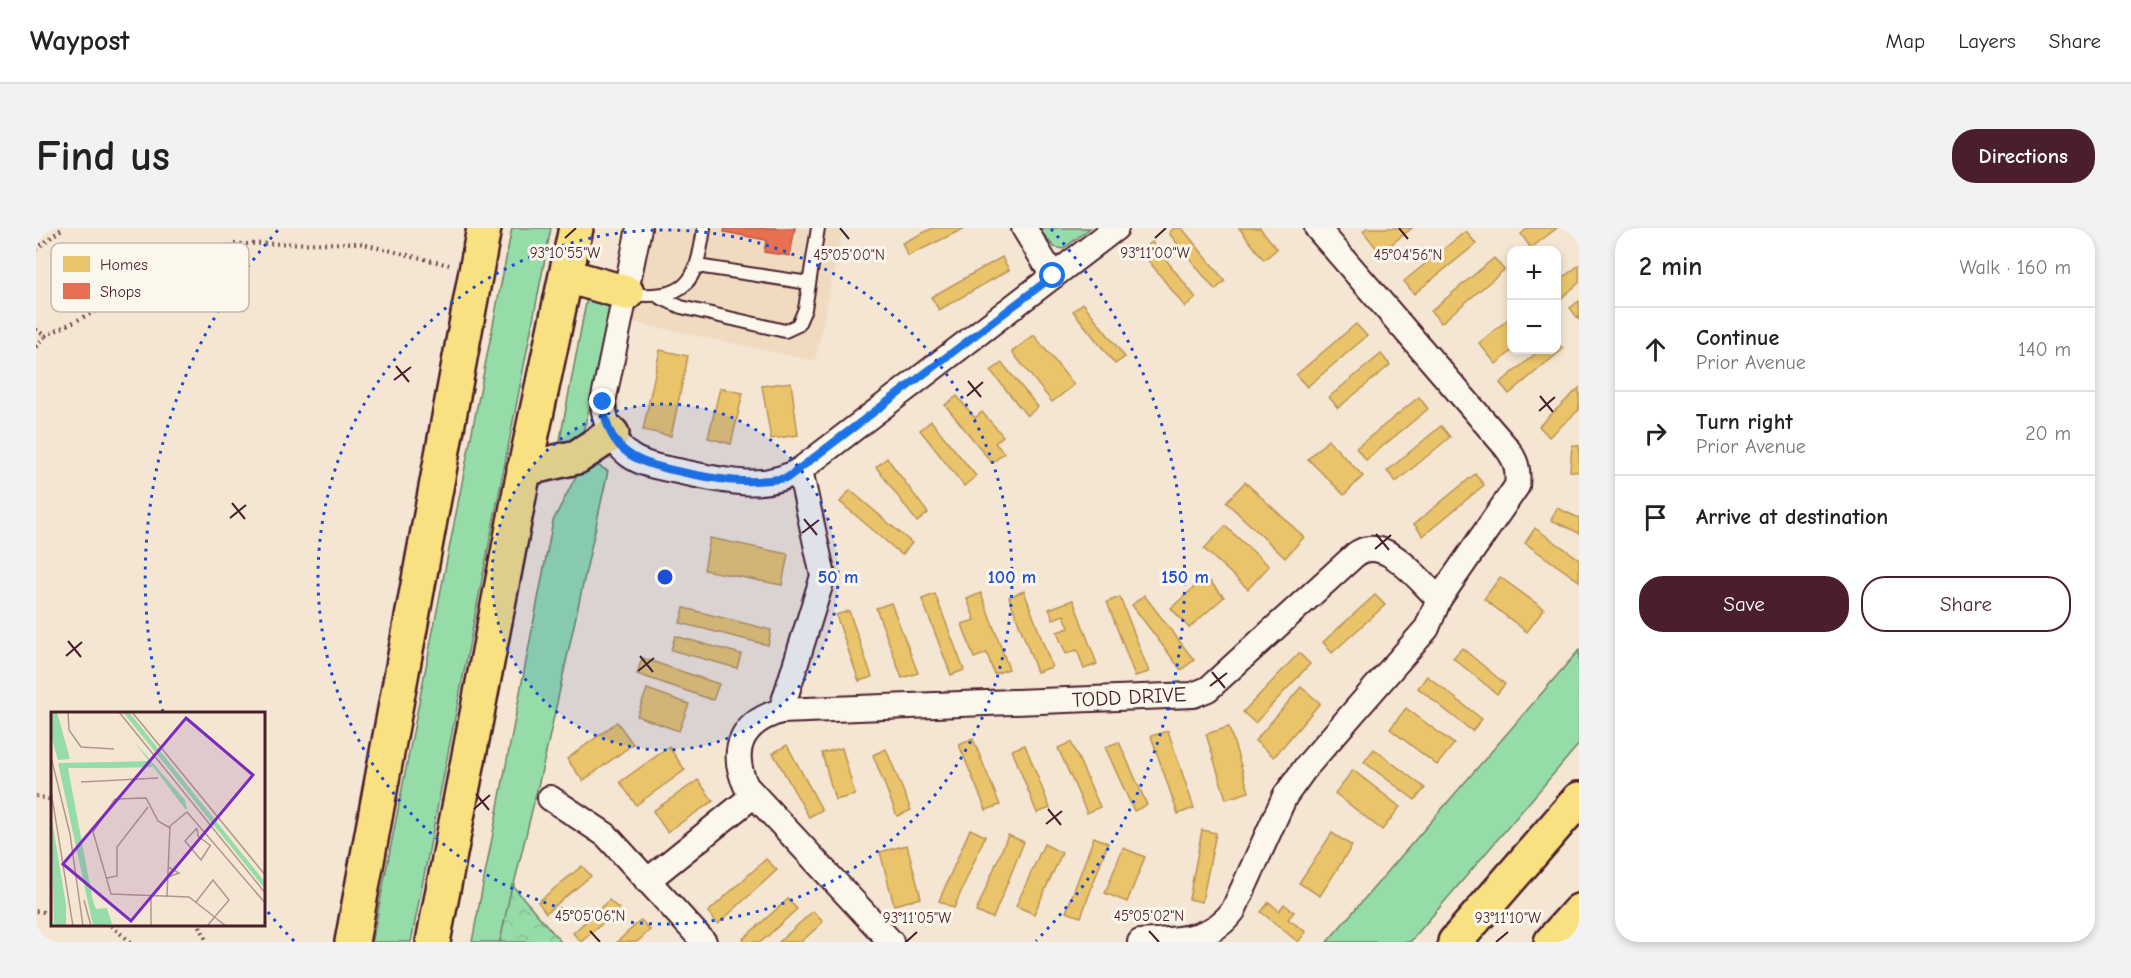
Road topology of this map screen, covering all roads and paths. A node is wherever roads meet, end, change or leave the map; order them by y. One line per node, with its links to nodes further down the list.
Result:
1 (63, 228): 11 (path)
2 (484, 228): 13 (highway)
3 (576, 228): 14 (highway)
4 (639, 228): 17 (street)
5 (704, 228): 12 (lane)
6 (818, 228): 16 (lane)
7 (1024, 228): 15 (street)
8 (1116, 228): 15 (street)
9 (1318, 228): 26 (street)
10 (249, 244): 13 (path)
11 (36, 249)
12 (697, 266): 16 (lane); 18 (lane)
13 (476, 271): 43 (highway)
14 (567, 276): 17 (highway); 25 (highway)
15 (1053, 276): 24 (street)
16 (809, 283): 18 (lane)
17 (627, 293): 18 (lane); 23 (street)
18 (659, 297)
19 (94, 312): 21 (path)
20 (36, 328): 21 (path)
21 (45, 336): 22 (path)
22 (36, 347)
23 (612, 434): 24 (street); 25 (highway)
24 (800, 471): 27 (street)
25 (523, 478): 44 (highway)
26 (1438, 599): 27 (street, TODD DRIVE); 47 (street)
27 (781, 711): 29 (street, TODD DRIVE)
28 (1579, 783): 35 (highway)
29 (754, 795): 34 (street); 46 (street, TODD DRIVE)
30 (36, 796): 33 (path)
31 (550, 798): 34 (street)
32 (1579, 799): 35 (highway)
33 (51, 800)
34 (647, 881): 45 (street)
35 (1503, 886): 48 (highway)
36 (36, 911): 38 (path)
37 (1579, 911): 49 (highway)
38 (51, 913)
39 (112, 927): 41 (path)
40 (200, 927): 42 (path)
41 (131, 942)
42 (207, 942)
43 (352, 942)
44 (433, 942)
45 (704, 942)
46 (891, 942)
47 (1140, 942)
48 (1455, 942)
49 (1551, 942)

